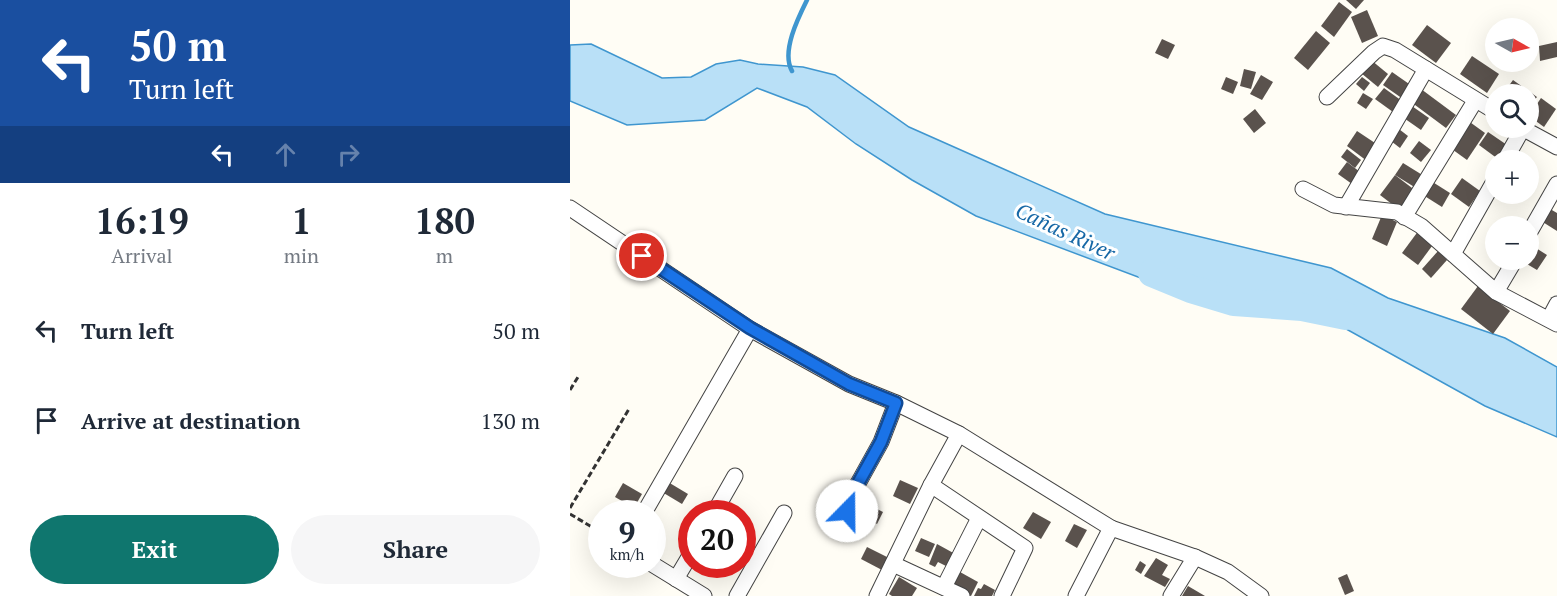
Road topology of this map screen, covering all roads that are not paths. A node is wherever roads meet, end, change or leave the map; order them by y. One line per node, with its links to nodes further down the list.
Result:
1 (1426, 69): 2 (street); 3 (street); 10 (street)
2 (1327, 98)
3 (1475, 101): 4 (street); 13 (street)
4 (1485, 106)
5 (1539, 137): 6 (street)
6 (1557, 147)
7 (1557, 184): 12 (street)
8 (1303, 189): 10 (street)
9 (1485, 198): 14 (street)
10 (1346, 207): 13 (street)
11 (570, 208): 19 (street)
12 (1539, 216)
13 (1404, 217): 14 (street)
14 (1454, 254): 16 (street)
15 (1509, 270): 16 (street)
16 (1496, 292): 18 (street)
17 (1557, 304): 18 (street)
18 (1553, 322)
19 (750, 328): 20 (street); 24 (street)
20 (896, 403): 21 (street); 28 (street)
21 (959, 434): 23 (street); 29 (street)
22 (735, 476): 25 (street)
23 (931, 485): 27 (street); 31 (street)
24 (651, 500)
25 (721, 500)
26 (784, 513): 37 (street)
27 (979, 518): 35 (street); 40 (street)
28 (846, 524)
29 (1111, 528): 30 (street); 41 (street)
30 (1195, 558): 42 (street); 43 (street)
31 (893, 564): 35 (street); 38 (street)
32 (666, 573): 34 (street)
33 (678, 576): 34 (street)
34 (676, 579): 36 (street)
35 (944, 588): 39 (street)
36 (704, 596)
37 (737, 596)
38 (877, 596)
39 (962, 596)
40 (1002, 596)
41 (1076, 596)
42 (1171, 596)
43 (1261, 596)

